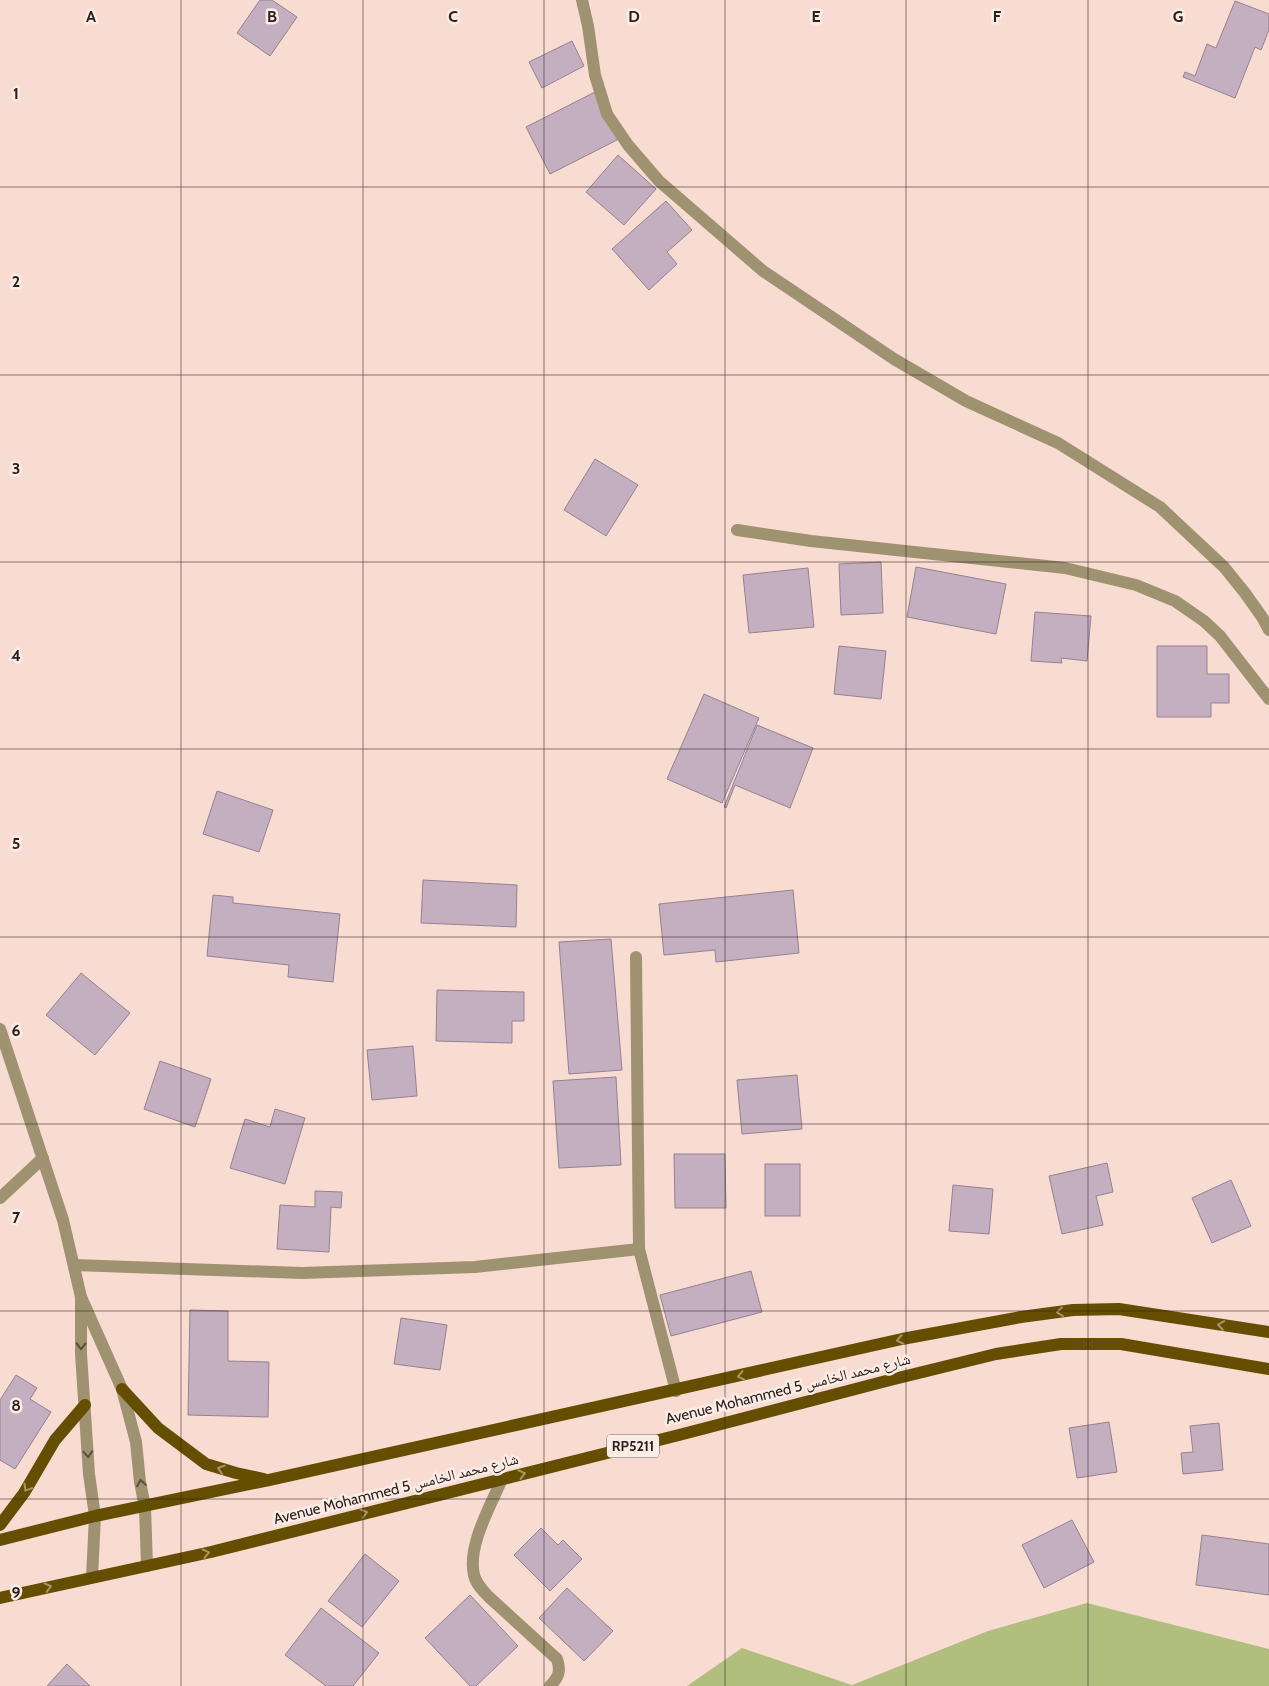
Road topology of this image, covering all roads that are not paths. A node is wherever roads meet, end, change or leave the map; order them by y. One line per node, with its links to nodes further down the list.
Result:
1 (582, 0): 3 (street)
2 (737, 530): 4 (street)
3 (1269, 630)
4 (1269, 699)
5 (636, 957): 9 (street)
6 (0, 1030): 7 (street)
7 (43, 1158): 8 (street); 10 (street)
8 (0, 1198)
9 (639, 1249): 10 (street); 15 (street)
10 (74, 1265): 11 (street)
11 (81, 1297): 14 (street); 16 (street, one-way to 16)
12 (1269, 1332): 15 (main road, Avenue Mohammed 5 شارع محمد الخامس, one-way to 15)
13 (1269, 1369): 17 (main road, Avenue Mohammed 5 شارع محمد الخامس / RP5211, one-way to 13)
14 (122, 1389): 18 (main road, one-way to 14); 19 (street, one-way to 14)
15 (676, 1391): 18 (main road, Avenue Mohammed 5 شارع محمد الخامس)
16 (85, 1405): 20 (street, one-way to 20); 21 (main road, one-way to 21)
17 (502, 1479): 23 (main road, Avenue Mohammed 5 شارع محمد الخامس / RP5211, one-way to 17); 26 (street)
18 (269, 1480): 19 (main road, Avenue Mohammed 5 شارع محمد الخامس)
19 (145, 1507): 20 (main road, Avenue Mohammed 5 شارع محمد الخامس); 23 (street)
20 (96, 1516): 22 (main road, Avenue Mohammed 5 شارع محمد الخامس); 24 (street)
21 (0, 1524)
22 (0, 1540)
23 (147, 1566): 24 (main road, Avenue Mohammed 5 شارع محمد الخامس / RP5211)
24 (92, 1577): 25 (main road, Avenue Mohammed 5 شارع محمد الخامس / RP5211, one-way to 24)
25 (0, 1598)
26 (550, 1686)

